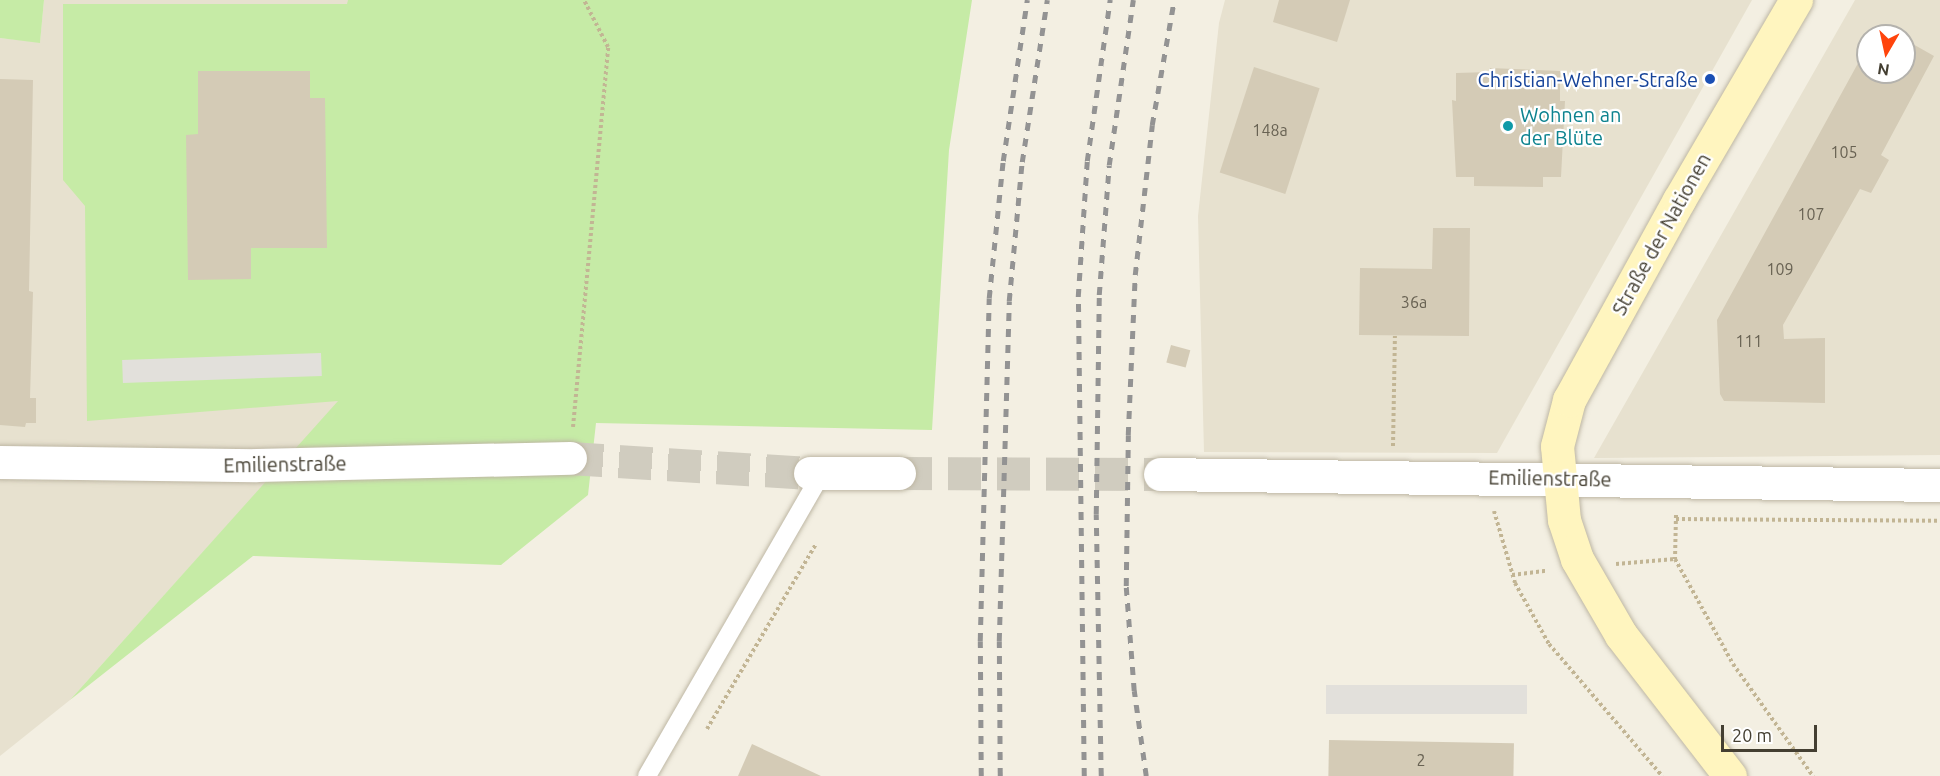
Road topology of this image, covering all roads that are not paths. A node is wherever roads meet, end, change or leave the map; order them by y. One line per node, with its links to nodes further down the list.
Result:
1 (1796, 0): 7 (main road, Straße der Nationen)
2 (570, 458): 3 (street, Emilienstraße)
3 (0, 462)
4 (816, 473): 5 (street); 9 (lane)
5 (899, 473)
6 (1160, 474): 7 (street, Emilienstraße)
7 (1557, 478): 8 (street, Emilienstraße); 10 (main road)
8 (1940, 485)
9 (647, 776)
10 (1730, 776)

